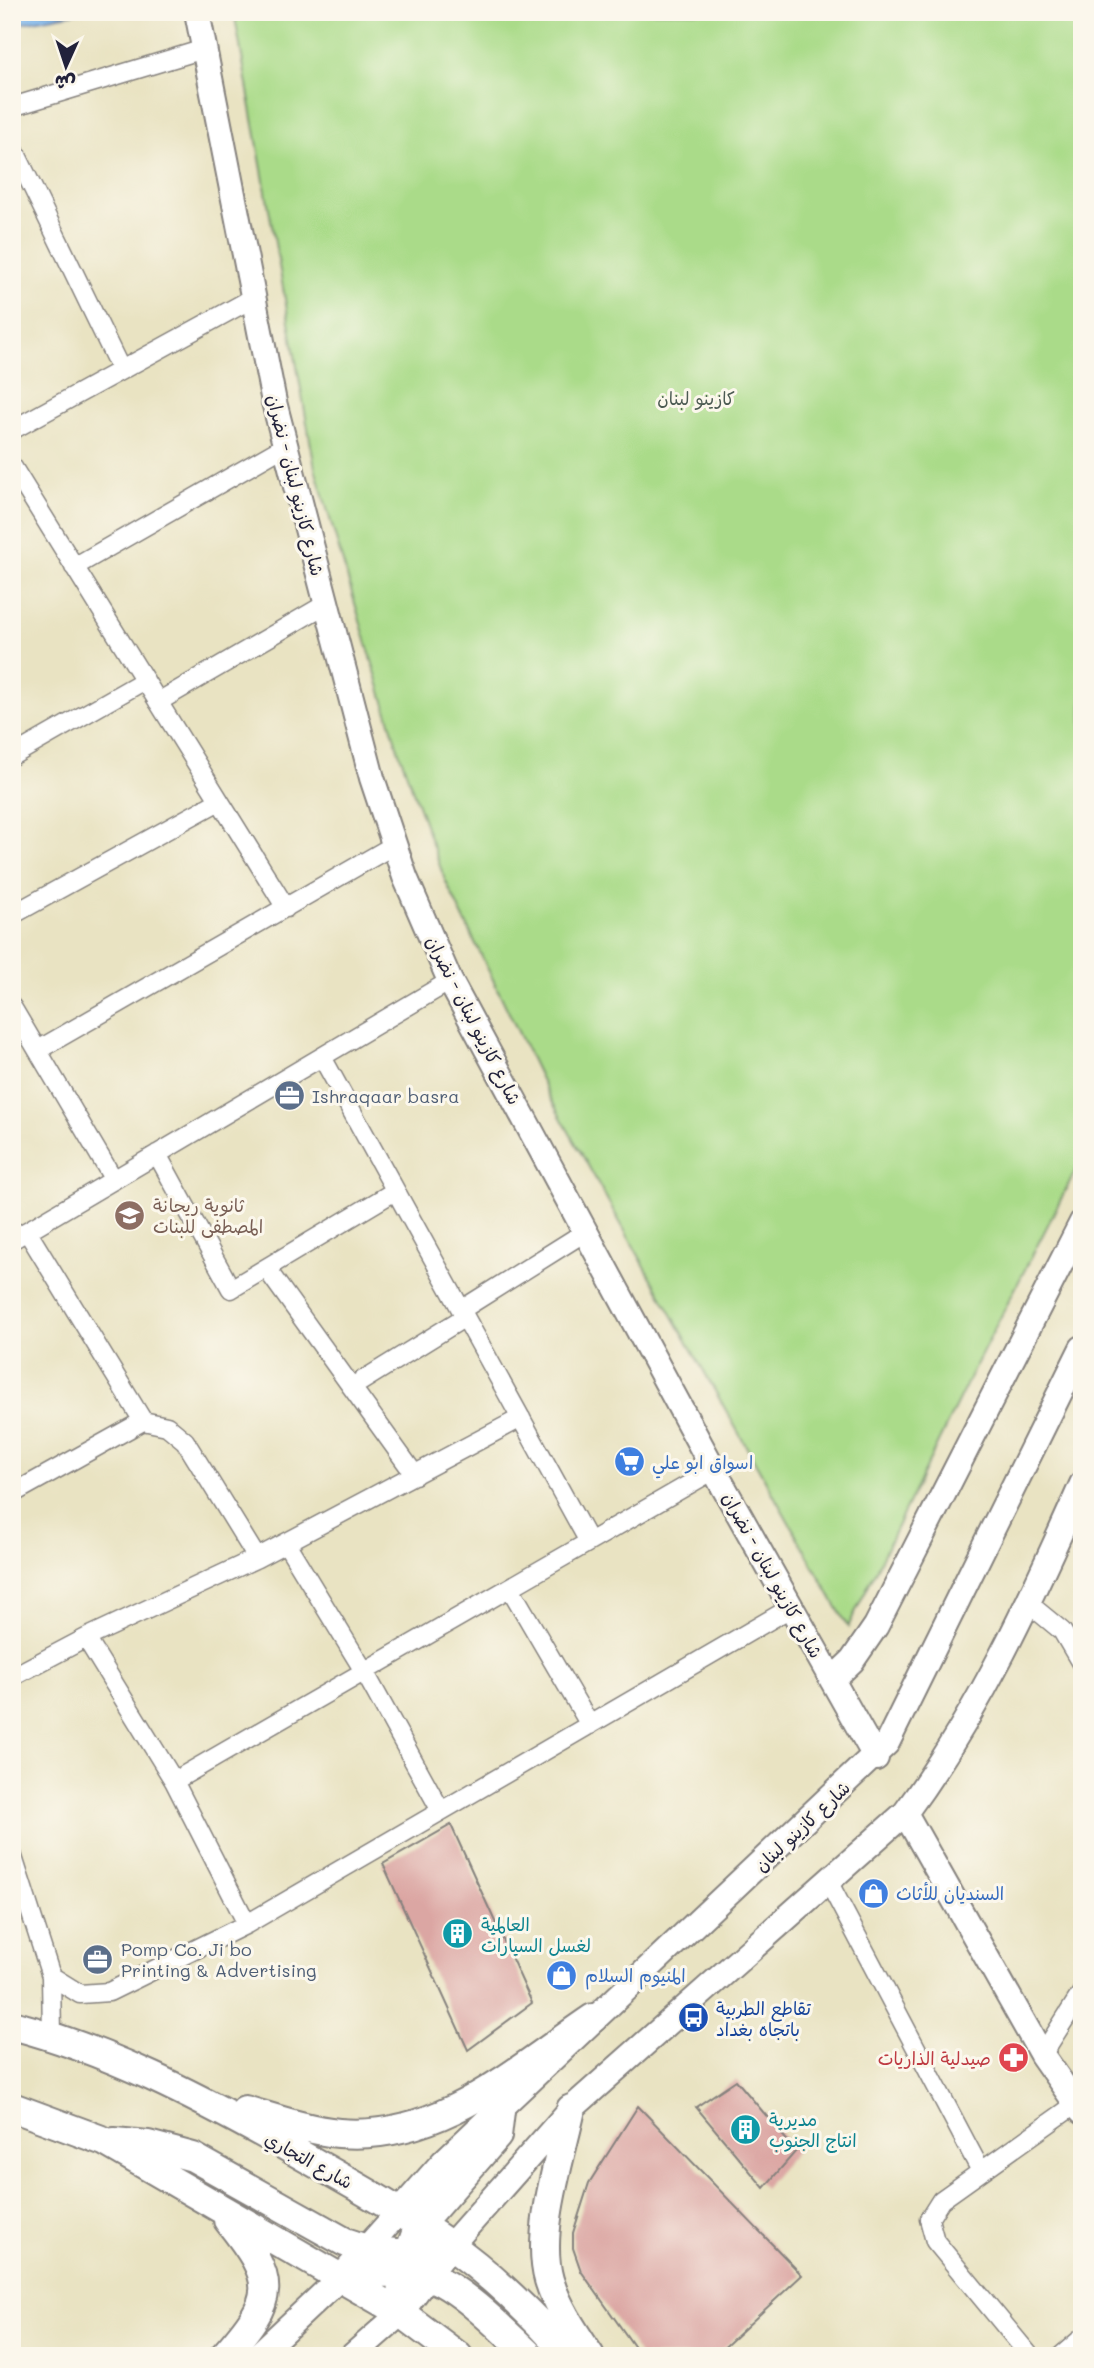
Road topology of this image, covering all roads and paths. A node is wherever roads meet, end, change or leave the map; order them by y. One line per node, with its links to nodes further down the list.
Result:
1 (197, 12): 2 (street, شارع كازينو لبنان - نضران)
2 (204, 49): 3 (street); 5 (street, شارع كازينو لبنان - نضران)
3 (12, 107)
4 (12, 145): 6 (street)
5 (253, 298): 6 (street); 8 (street, شارع كازينو لبنان - نضران)
6 (121, 370): 7 (street)
7 (12, 430)
8 (285, 446): 10 (street); 11 (street, شارع كازينو لبنان - نضران)
9 (12, 466): 10 (street)
10 (74, 566): 12 (street)
11 (326, 604): 13 (street); 16 (street, شارع كازينو لبنان - نضران)
12 (145, 680): 13 (street); 14 (street)
13 (158, 702): 15 (street)
14 (12, 756)
15 (219, 801): 17 (street); 18 (street)
16 (394, 845): 17 (street); 19 (street, شارع كازينو لبنان - نضران)
17 (286, 908): 22 (street)
18 (12, 915)
19 (450, 981): 23 (street); 28 (street, شارع كازينو لبنان - نضران)
20 (12, 1007): 21 (street)
21 (18, 1029): 22 (street)
22 (38, 1051): 25 (street)
23 (322, 1057): 24 (street); 26 (street)
24 (157, 1154): 25 (street); 30 (street)
25 (114, 1180): 29 (street)
26 (395, 1191): 30 (street); 31 (street)
27 (1082, 1222): 50 (street)
28 (585, 1232): 31 (street); 36 (street, شارع كازينو لبنان - نضران)
29 (20, 1236): 35 (street)
30 (267, 1268): 33 (street)
31 (463, 1314): 33 (street); 34 (street)
32 (1082, 1348): 52 (street, شارع كازينو لبنان)
33 (352, 1387): 37 (street)
34 (521, 1418): 37 (street); 40 (street)
35 (143, 1421): 39 (street); 42 (street)
36 (714, 1470): 40 (street); 45 (street, شارع كازينو لبنان - نضران)
37 (415, 1475): 41 (street)
38 (1082, 1484): 44 (street)
39 (12, 1494)
40 (589, 1542): 43 (street)
41 (286, 1543): 42 (street); 48 (street)
42 (257, 1558): 46 (street)
43 (510, 1588): 48 (street); 51 (street)
44 (1028, 1603): 47 (street); 55 (street)
45 (792, 1607): 50 (street, شارع كازينو لبنان - نضران); 51 (street)
46 (86, 1638): 49 (street); 53 (street)
47 (1082, 1665)
48 (365, 1671): 53 (street); 54 (street)
49 (12, 1677)
50 (832, 1680): 52 (street, شارع كازينو لبنان - نضران)
51 (590, 1725): 54 (street)
52 (876, 1758): 61 (street, شارع كازينو لبنان)
53 (174, 1781): 58 (street)
54 (441, 1811): 58 (street)
55 (905, 1813): 57 (street); 64 (street)
56 (12, 1854): 59 (street)
57 (829, 1883): 68 (street); 71 (street)
58 (247, 1924): 59 (street)
59 (51, 1976): 63 (street)
60 (1082, 1993): 64 (street)
61 (593, 2018): 65 (main road); 69 (street, شارع كازينو لبنان)
62 (12, 2025): 63 (main road, شارع التجاري)
63 (52, 2035): 65 (main road, شارع التجاري)
64 (1042, 2055): 67 (street)
65 (198, 2097): 73 (main road, شارع التجاري)
66 (12, 2107): 70 (main road)
67 (1079, 2108): 71 (street)
68 (571, 2109): 74 (street); 87 (main road)
69 (500, 2111): 73 (main road)
70 (104, 2141): 72 (main road); 75 (main road)
71 (981, 2171): 88 (street)
72 (218, 2207): 77 (main road); 81 (main road)
73 (408, 2218): 74 (main road, شارع التجاري); 75 (street); 76 (main road)
74 (451, 2245): 76 (main road); 78 (street); 86 (main road, شارع التجاري)
75 (365, 2249): 76 (main road); 77 (street)
76 (404, 2264): 77 (main road); 78 (main road); 79 (main road)
77 (341, 2277): 79 (main road); 82 (street)
78 (430, 2277): 79 (street); 85 (main road)
79 (401, 2313): 83 (street); 84 (main road)
80 (1082, 2338): 89 (street)
81 (223, 2356)
82 (257, 2356)
83 (352, 2356)
84 (458, 2356)
85 (530, 2356)
86 (569, 2356)
87 (590, 2356)
88 (1030, 2356)
89 (1061, 2356)

